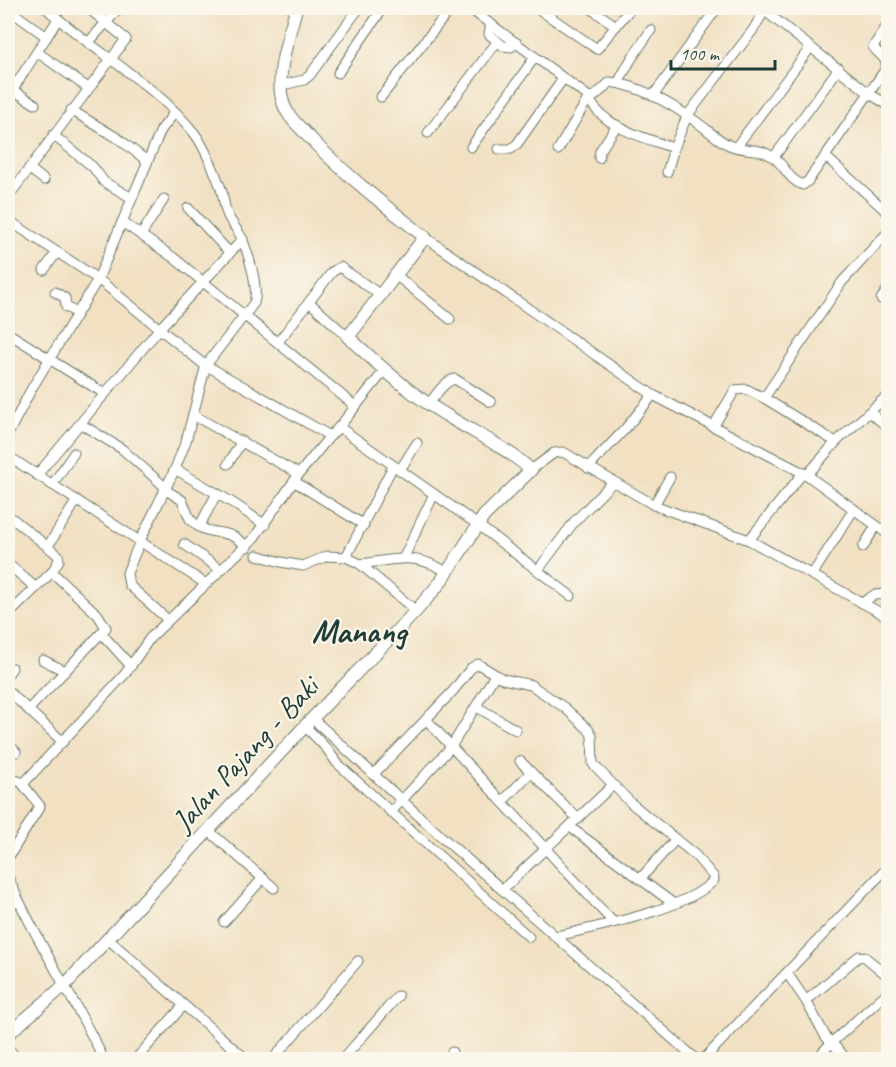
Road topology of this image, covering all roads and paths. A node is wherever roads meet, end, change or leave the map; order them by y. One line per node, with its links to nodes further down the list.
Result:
1 (46, 8): 17 (street)
2 (88, 8): 18 (street)
3 (119, 8): 18 (street)
4 (296, 8): 36 (main road)
5 (359, 8): 36 (street)
6 (383, 8): 33 (street)
7 (451, 8): 41 (street)
8 (469, 8): 16 (street)
9 (489, 8): 16 (street)
10 (537, 8): 21 (street)
11 (591, 8): 21 (street)
12 (631, 8): 21 (street)
13 (717, 8): 40 (street)
14 (764, 8): 27 (street); 47 (street)
15 (8, 9): 23 (street)
16 (482, 17): 19 (street)
17 (58, 19): 23 (street); 25 (street)
18 (105, 22): 25 (street); 30 (street)
19 (491, 24): 24 (street); 26 (street)
20 (888, 24): 31 (street)
21 (616, 26)
22 (651, 30): 35 (street)
23 (47, 37): 28 (street)
24 (497, 42): 26 (street); 49 (street)
25 (88, 43): 30 (street)
26 (517, 43): 29 (street)
27 (810, 48): 32 (street); 52 (street)
28 (37, 52): 37 (street); 38 (street)
29 (535, 57): 34 (street); 51 (street)
30 (112, 58): 37 (street); 46 (street)
31 (888, 63): 39 (street)
32 (839, 68): 39 (street); 57 (street)
33 (338, 72)
34 (563, 79): 42 (street); 54 (street)
35 (618, 83): 40 (street); 42 (street)
36 (284, 86): 72 (main road)
37 (88, 88): 45 (street)
38 (9, 93): 43 (street)
39 (870, 94): 44 (street); 56 (street)
40 (653, 96): 47 (street)
41 (381, 97)
42 (589, 98): 48 (street); 55 (street)
43 (35, 104)
44 (888, 105)
45 (71, 110): 50 (street); 59 (street)
46 (175, 112): 59 (street); 73 (street)
47 (687, 116): 52 (street); 53 (street)
48 (617, 125): 53 (street); 58 (street)
49 (428, 133)
50 (53, 135): 60 (street); 64 (street)
51 (471, 147)
52 (736, 147): 57 (street)
53 (674, 148): 61 (street)
54 (499, 149)
55 (558, 150)
56 (825, 156): 57 (street); 67 (street)
57 (774, 157)
58 (598, 158)
59 (147, 161): 64 (street)
60 (28, 168): 62 (street); 63 (street)
61 (667, 172)
62 (44, 180)
63 (8, 197)
64 (132, 198): 69 (street)
65 (165, 199): 71 (street)
66 (188, 208): 75 (street)
67 (888, 213)
68 (8, 220): 74 (street)
69 (122, 222): 71 (street); 78 (street)
70 (888, 232): 98 (street)
71 (141, 235): 79 (street)
72 (425, 237): 77 (main road); 96 (street)
73 (243, 239): 75 (street); 86 (street)
74 (57, 252): 76 (street); 78 (street)
75 (229, 252): 79 (street)
76 (44, 270)
77 (397, 276): 82 (main road); 87 (street)
78 (98, 279): 85 (street); 88 (street)
79 (203, 282): 86 (street); 88 (street)
80 (888, 289): 83 (street)
81 (55, 292): 85 (street)
82 (382, 296): 84 (street); 90 (main road)
83 (881, 298)
84 (309, 302): 90 (street); 91 (street)
85 (77, 313): 92 (street)
86 (244, 316): 91 (street); 93 (street)
87 (450, 319)
88 (160, 328): 93 (street); 95 (street)
89 (8, 335): 92 (street)
90 (348, 337): 94 (main road)
91 (278, 342): 101 (street)
92 (49, 360): 95 (street); 108 (street)
93 (204, 364): 103 (street); 109 (street)
94 (385, 370): 100 (main road); 101 (street)
95 (105, 394): 104 (street)
96 (653, 395): 106 (street); 117 (street)
97 (888, 395): 102 (street)
98 (764, 398): 106 (street); 112 (street)
99 (491, 402): 100 (street)
100 (429, 404): 119 (main road)
101 (356, 406): 105 (street)
102 (869, 412): 107 (street); 112 (street)
103 (193, 415): 110 (street); 118 (street)
104 (81, 424): 121 (street); 126 (street)
105 (339, 427): 109 (street); 116 (street)
106 (713, 427): 120 (street)
107 (888, 428)
108 (8, 434)
109 (330, 436): 123 (street)
110 (242, 441): 115 (street); 123 (street)
111 (417, 442): 116 (street)
112 (836, 442): 120 (street)
113 (74, 453): 125 (street)
114 (8, 456): 121 (street)
115 (228, 464)
116 (397, 468): 128 (street); 134 (street)
117 (588, 468): 119 (street); 124 (street)
118 (175, 469): 126 (street); 127 (street)
119 (531, 470): 135 (main road, Jalan Pajang - Baki)
120 (805, 474): 131 (street); 139 (street)
121 (37, 475): 125 (street)
122 (670, 477): 130 (street)
123 (297, 478): 133 (street); 134 (street)
124 (613, 482): 130 (street); 151 (street)
125 (52, 485): 129 (street)
126 (163, 486): 137 (street); 140 (street)
127 (217, 493): 133 (street); 137 (street)
128 (434, 494): 135 (street); 147 (street)
129 (77, 500): 140 (street); 142 (street)
130 (654, 505): 139 (street)
131 (854, 509): 136 (street); 154 (street)
132 (8, 515): 142 (street)
133 (265, 525): 143 (street)
134 (364, 525): 146 (street)
135 (478, 525): 151 (street); 153 (main road, Jalan Pajang - Baki)
136 (876, 526): 138 (street); 144 (street)
137 (199, 527): 143 (street)
138 (888, 534)
139 (749, 540): 154 (street)
140 (140, 541): 155 (street); 163 (street)
141 (184, 544): 150 (street)
142 (48, 546): 152 (street)
143 (247, 546): 150 (street)
144 (863, 547)
145 (257, 555): 146 (street)
146 (346, 557): 149 (street)
147 (404, 557): 149 (street); 153 (street)
148 (8, 564): 156 (street)
149 (360, 564): 160 (street)
150 (221, 570): 155 (street)
151 (538, 570): 158 (street)
152 (52, 572): 156 (street); 164 (street)
153 (448, 573): 160 (main road, Jalan Pajang - Baki)
154 (812, 575): 159 (street)
155 (206, 584): 163 (street)
156 (36, 588): 161 (street)
157 (887, 594): 159 (street)
158 (572, 596)
159 (862, 603): 162 (street)
160 (416, 611): 173 (main road, Jalan Pajang - Baki)
161 (8, 615)
162 (888, 617)
163 (168, 620): 166 (street)
164 (102, 634): 166 (street); 167 (street)
165 (44, 660): 167 (street)
166 (131, 666): 175 (street)
167 (65, 671): 171 (street)
168 (495, 675): 170 (street); 172 (street); 184 (street)
169 (8, 693): 171 (street)
170 (477, 706): 174 (street); 177 (street)
171 (29, 709): 175 (street)
172 (426, 719): 177 (street); 181 (street)
173 (308, 722): 181 (street); 187 (street); 190 (main road, Jalan Pajang - Baki)
174 (516, 730)
175 (63, 742): 183 (street)
176 (8, 744): 178 (street)
177 (451, 747): 185 (street); 186 (street)
178 (16, 752)
179 (520, 761): 180 (street)
180 (531, 772): 186 (street); 188 (street)
181 (373, 775): 185 (street)
182 (8, 783): 183 (street)
183 (23, 784): 192 (street)
184 (613, 785): 188 (street); 191 (street)
185 (402, 801): 187 (street); 199 (street)
186 (502, 802): 193 (street)
187 (391, 812): 201 (street)
188 (578, 819): 189 (street)
189 (570, 827): 193 (street); 198 (street)
190 (209, 831): 197 (street); 209 (main road, Jalan Pajang - Baki)
191 (676, 838): 198 (street); 203 (street)
192 (11, 843): 194 (street)
193 (546, 849): 199 (street); 206 (street)
194 (8, 858)
195 (888, 867): 211 (street)
196 (8, 877): 202 (street)
197 (263, 878): 200 (street); 205 (street)
198 (640, 879): 203 (street)
199 (500, 887): 201 (street); 207 (street)
200 (274, 888)
201 (483, 894): 208 (street)
202 (18, 900): 204 (street); 213 (street)
203 (674, 904): 206 (street)
204 (8, 908)
205 (224, 922)
206 (613, 922): 207 (street)
207 (557, 936): 227 (street)
208 (529, 937)
209 (108, 939): 213 (main road, Jalan Pajang - Baki); 217 (street)
210 (358, 962): 225 (street)
211 (787, 973): 216 (street); 228 (street)
212 (888, 976): 216 (street)
213 (66, 984): 218 (main road, Jalan Pajang - Baki); 222 (street)
214 (888, 992): 219 (street)
215 (398, 996): 226 (street)
216 (806, 1001): 219 (street)
217 (184, 1005): 223 (street); 224 (street)
218 (8, 1034)
219 (831, 1043): 229 (street); 230 (street)
220 (8, 1048): 221 (street)
221 (18, 1059)
222 (104, 1059)
223 (135, 1059)
224 (247, 1059)
225 (272, 1059)
226 (342, 1059)
227 (697, 1059)
228 (703, 1059)
229 (816, 1059)
230 (848, 1059)

